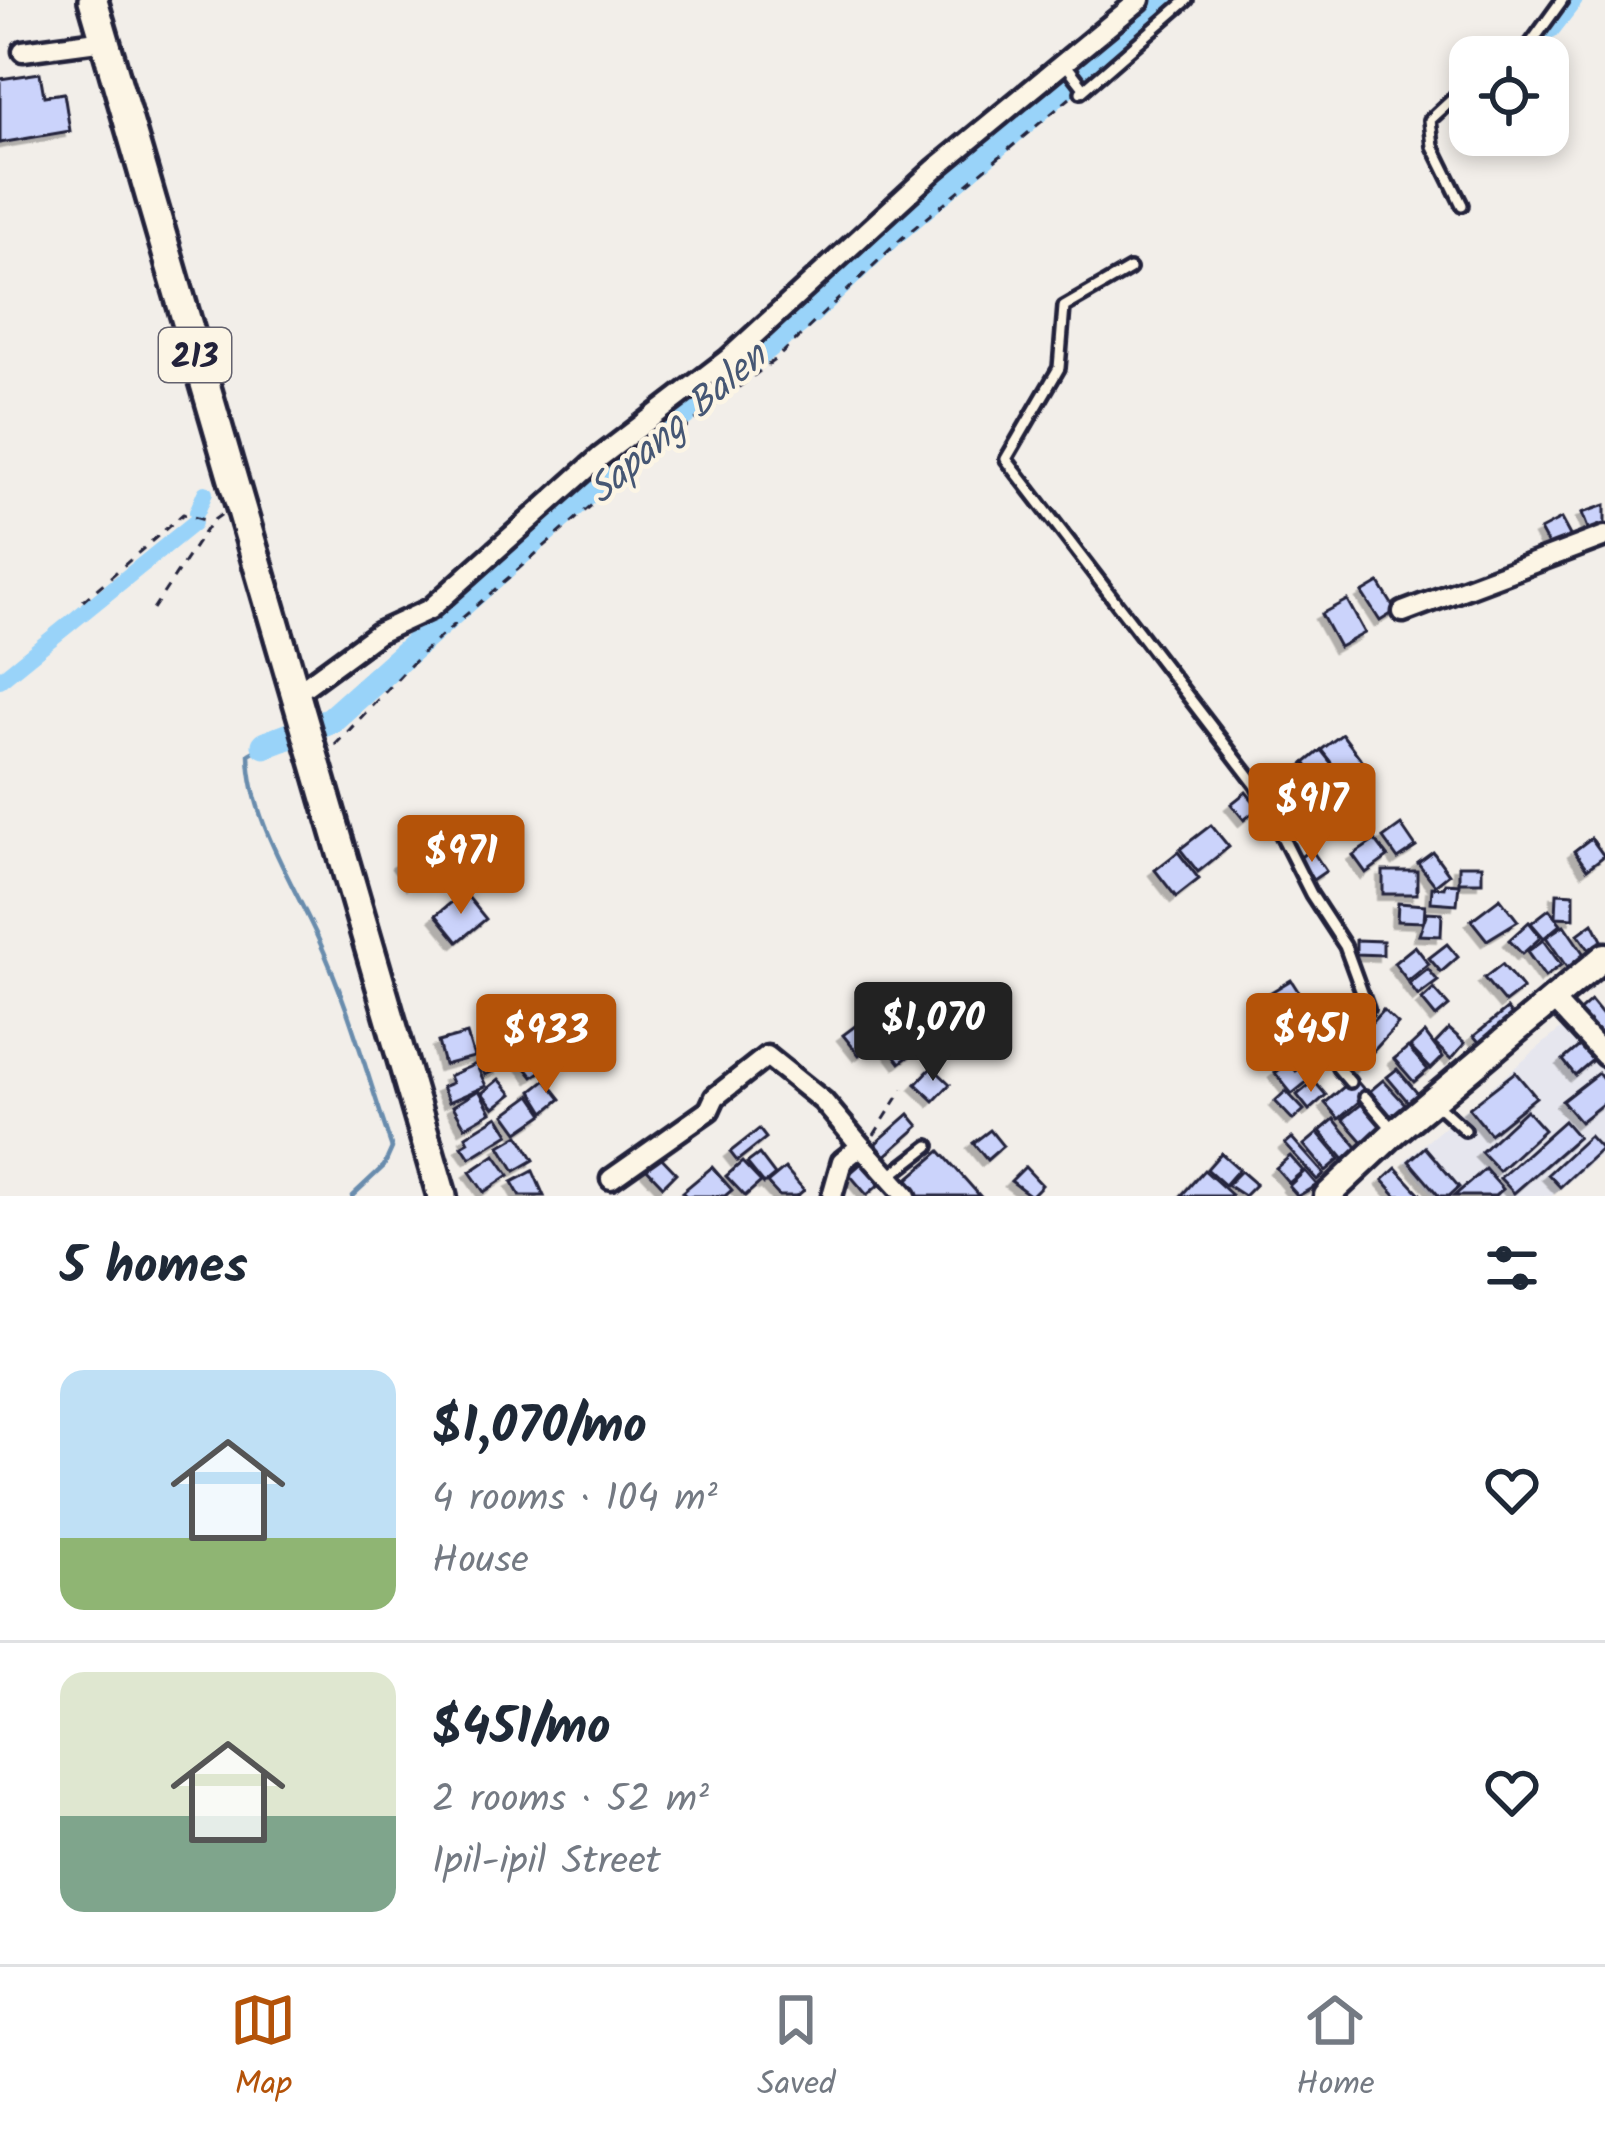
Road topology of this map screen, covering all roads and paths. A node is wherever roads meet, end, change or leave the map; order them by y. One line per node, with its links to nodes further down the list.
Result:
1 (93, 0): 6 (main road, 213)
2 (1140, 0): 8 (street)
3 (1187, 0): 9 (lane)
4 (1562, 0): 5 (lane)
5 (1536, 36)
6 (105, 40): 7 (street); 13 (main road, 213)
7 (22, 51)
8 (1064, 62): 9 (lane); 19 (street)
9 (1082, 90): 20 (path)
10 (1449, 102): 11 (lane)
11 (1462, 205)
12 (1130, 269): 24 (lane)
13 (237, 504): 14 (path); 19 (main road, 213)
14 (211, 521): 16 (path); 17 (path)
15 (1605, 536): 18 (street)
16 (83, 601)
17 (153, 609)
18 (1402, 612)
19 (294, 704): 20 (main road, 213)
20 (311, 760): 34 (main road, 213)
21 (1605, 956): 22 (street)
22 (1552, 999): 23 (street); 27 (street)
23 (1605, 1056)
24 (1350, 1082)
25 (903, 1089): 30 (path)
26 (1364, 1097): 29 (lane)
27 (1432, 1100): 28 (lane); 29 (street)
28 (1465, 1130)
29 (1394, 1132): 37 (street)
30 (863, 1146): 32 (street); 33 (street); 35 (street)
31 (929, 1146): 32 (lane)
32 (890, 1176): 36 (street)
33 (611, 1179)
34 (442, 1196)
35 (832, 1196)
36 (906, 1196)
37 (1327, 1196)

